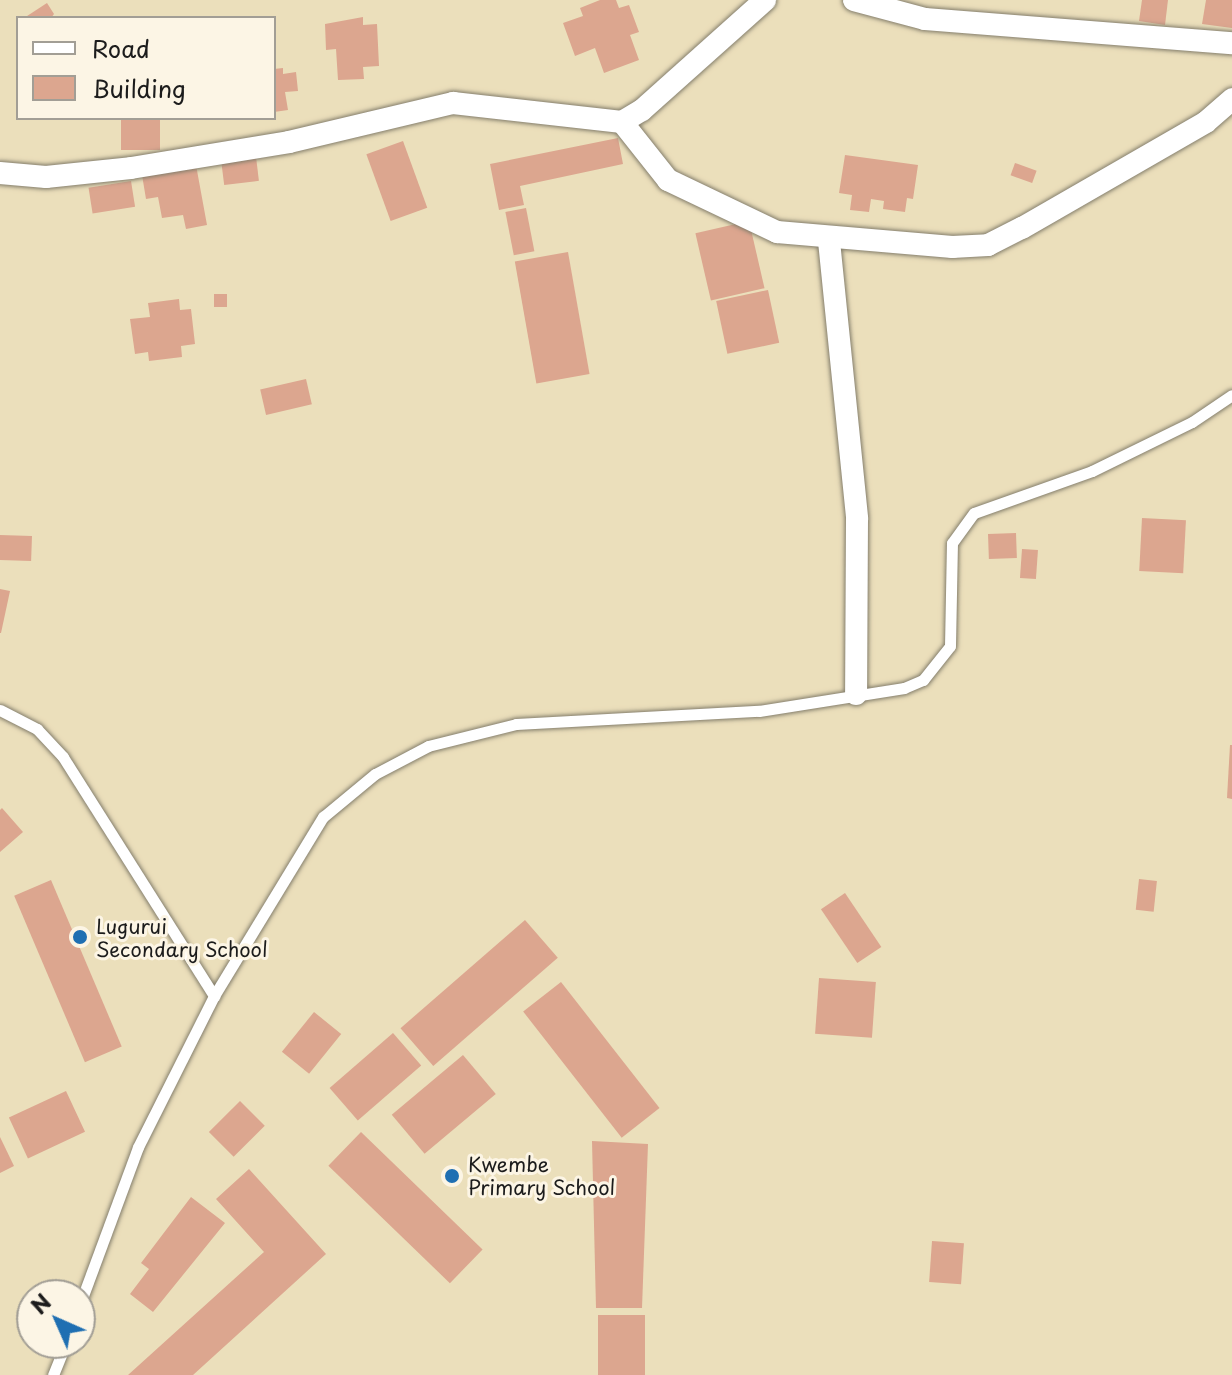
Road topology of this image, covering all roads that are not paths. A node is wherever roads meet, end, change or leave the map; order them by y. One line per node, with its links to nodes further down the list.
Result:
1 (854, 0): 3 (street)
2 (759, 3): 5 (street)
3 (1232, 43)
4 (1232, 99): 7 (street)
5 (622, 122): 6 (street); 7 (street)
6 (0, 173)
7 (829, 241): 9 (street)
8 (1232, 395): 9 (lane)
9 (856, 694): 11 (lane)
10 (0, 710): 11 (lane)
11 (214, 996): 12 (lane)
12 (89, 1279)

